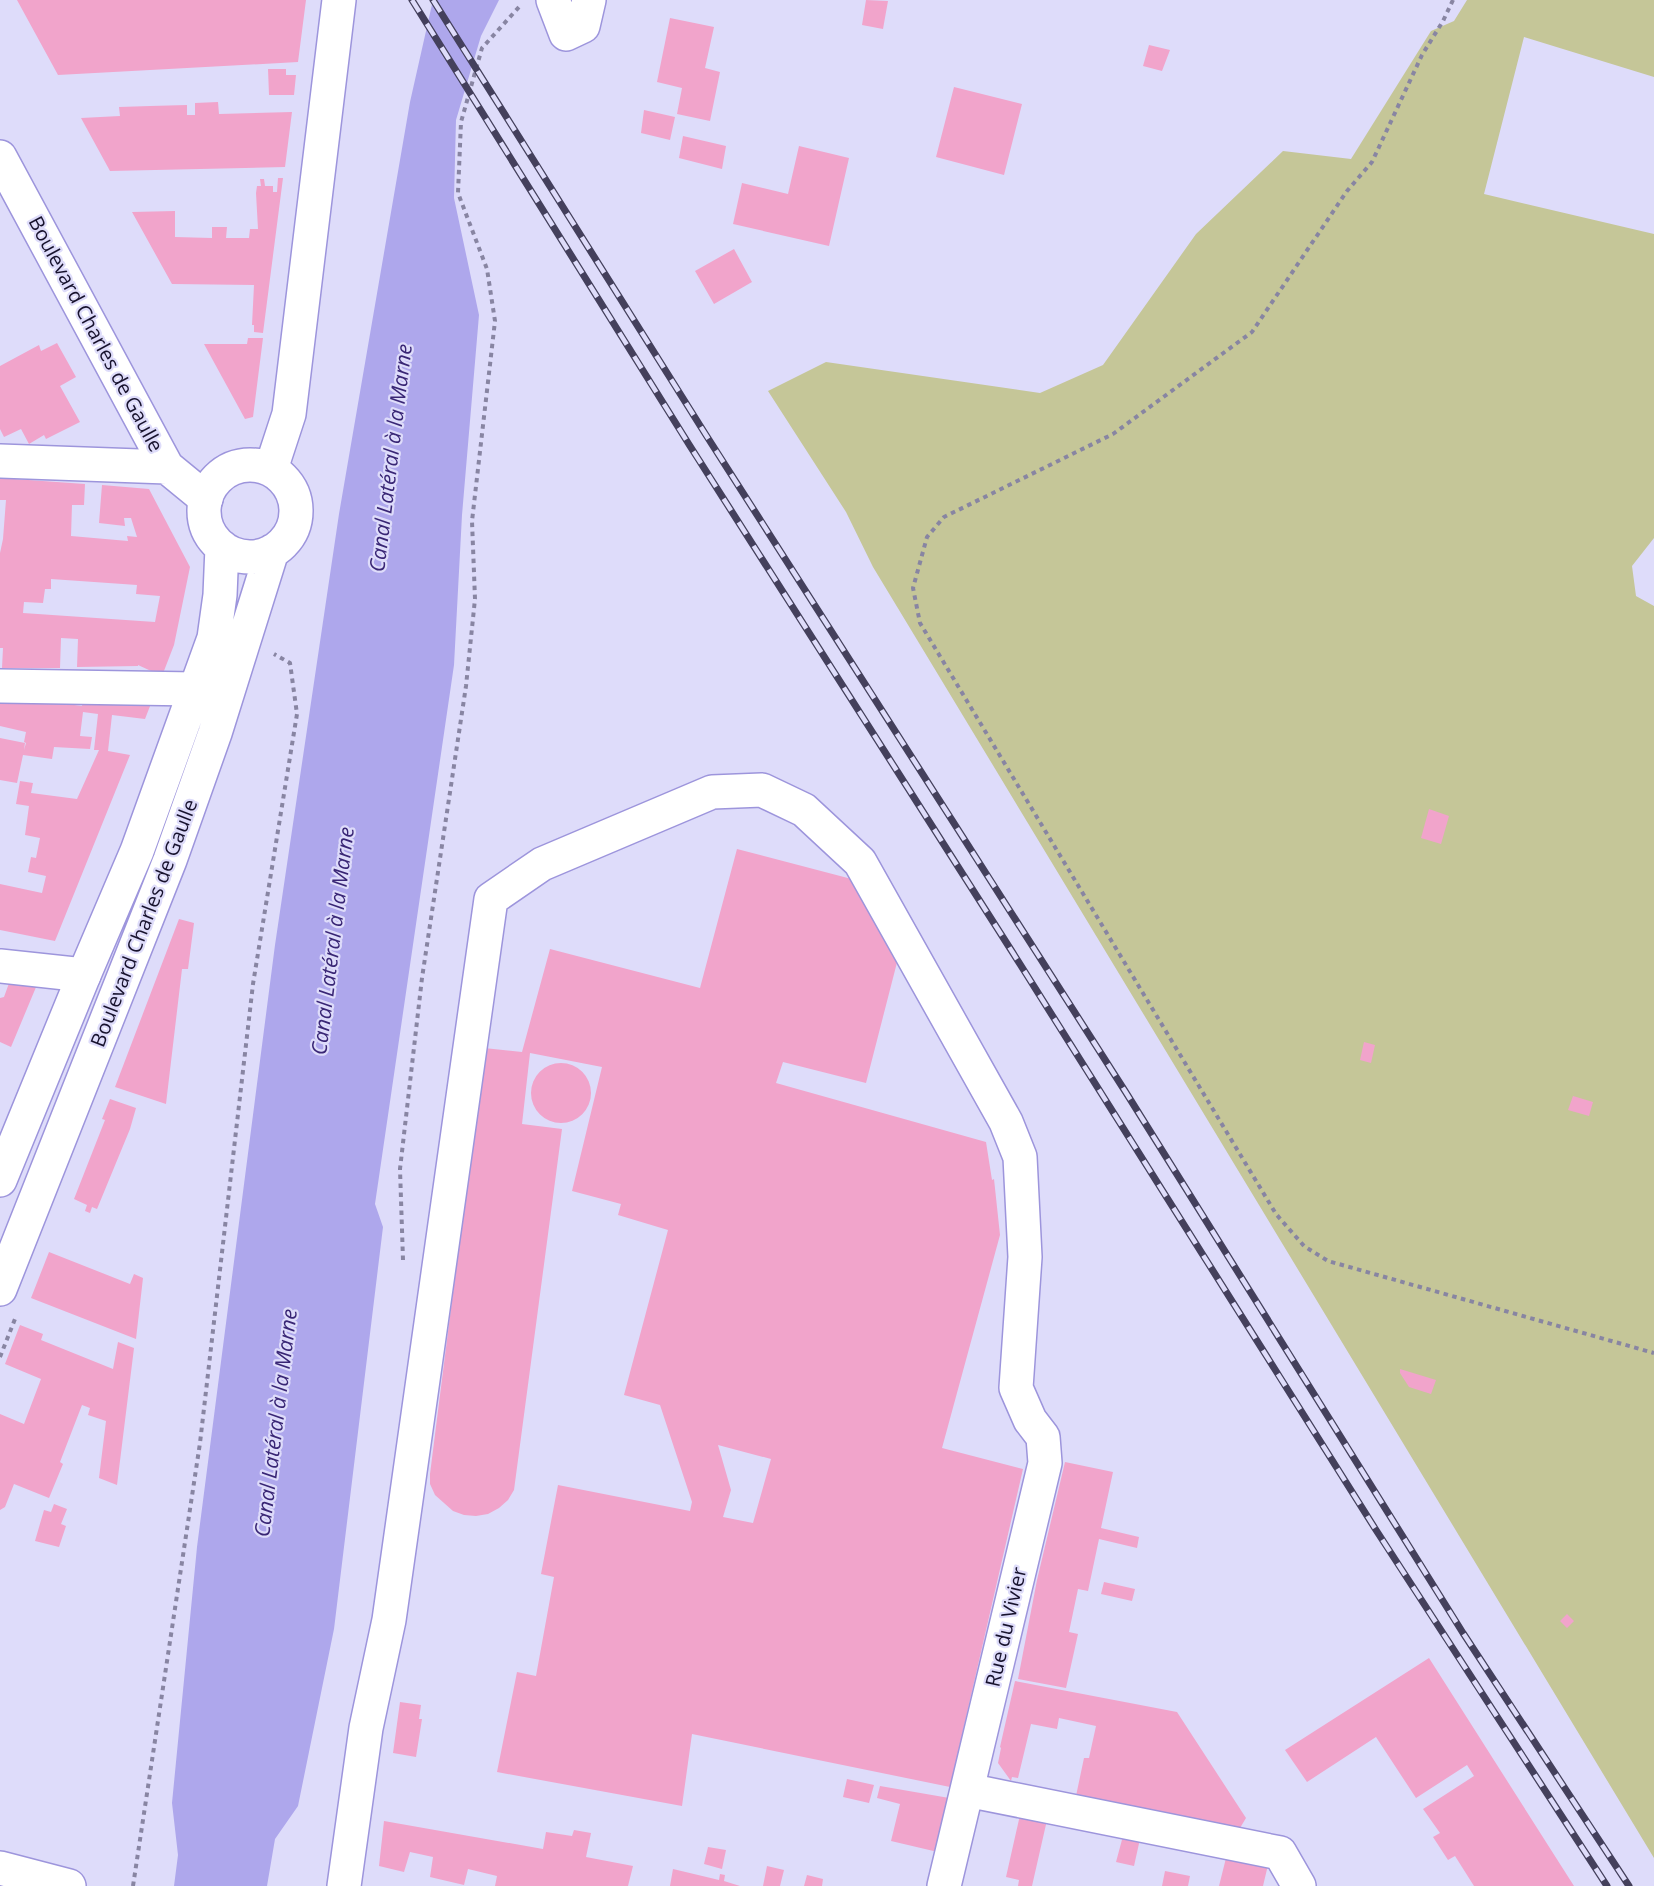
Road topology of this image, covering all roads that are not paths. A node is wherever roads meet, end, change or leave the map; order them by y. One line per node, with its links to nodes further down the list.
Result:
1 (339, 0): 7 (main road)
2 (553, 0): 3 (main road)
3 (589, 0)
4 (0, 157): 6 (main road, Boulevard Charles de Gaulle)
5 (0, 461): 6 (main road)
6 (167, 467): 8 (main road, Boulevard Charles de Gaulle)
7 (271, 470): 8 (main road); 10 (main road)
8 (206, 499): 9 (main road)
9 (222, 547): 10 (main road); 12 (main road, Boulevard Charles de Gaulle)
10 (272, 551): 16 (main road, Boulevard Charles de Gaulle)
11 (0, 686): 12 (main road)
12 (196, 689): 14 (main road, Boulevard Charles de Gaulle)
13 (0, 966): 14 (main road)
14 (84, 975): 15 (main road, Boulevard Charles de Gaulle)
15 (0, 1180)
16 (0, 1289)
17 (967, 1790): 20 (main road, Rue du Vivier); 21 (main road, Rue du Vivier); 22 (main road)
18 (10, 1875): 19 (main road)
19 (69, 1886)
20 (344, 1886)
21 (944, 1886)
22 (1299, 1886)

